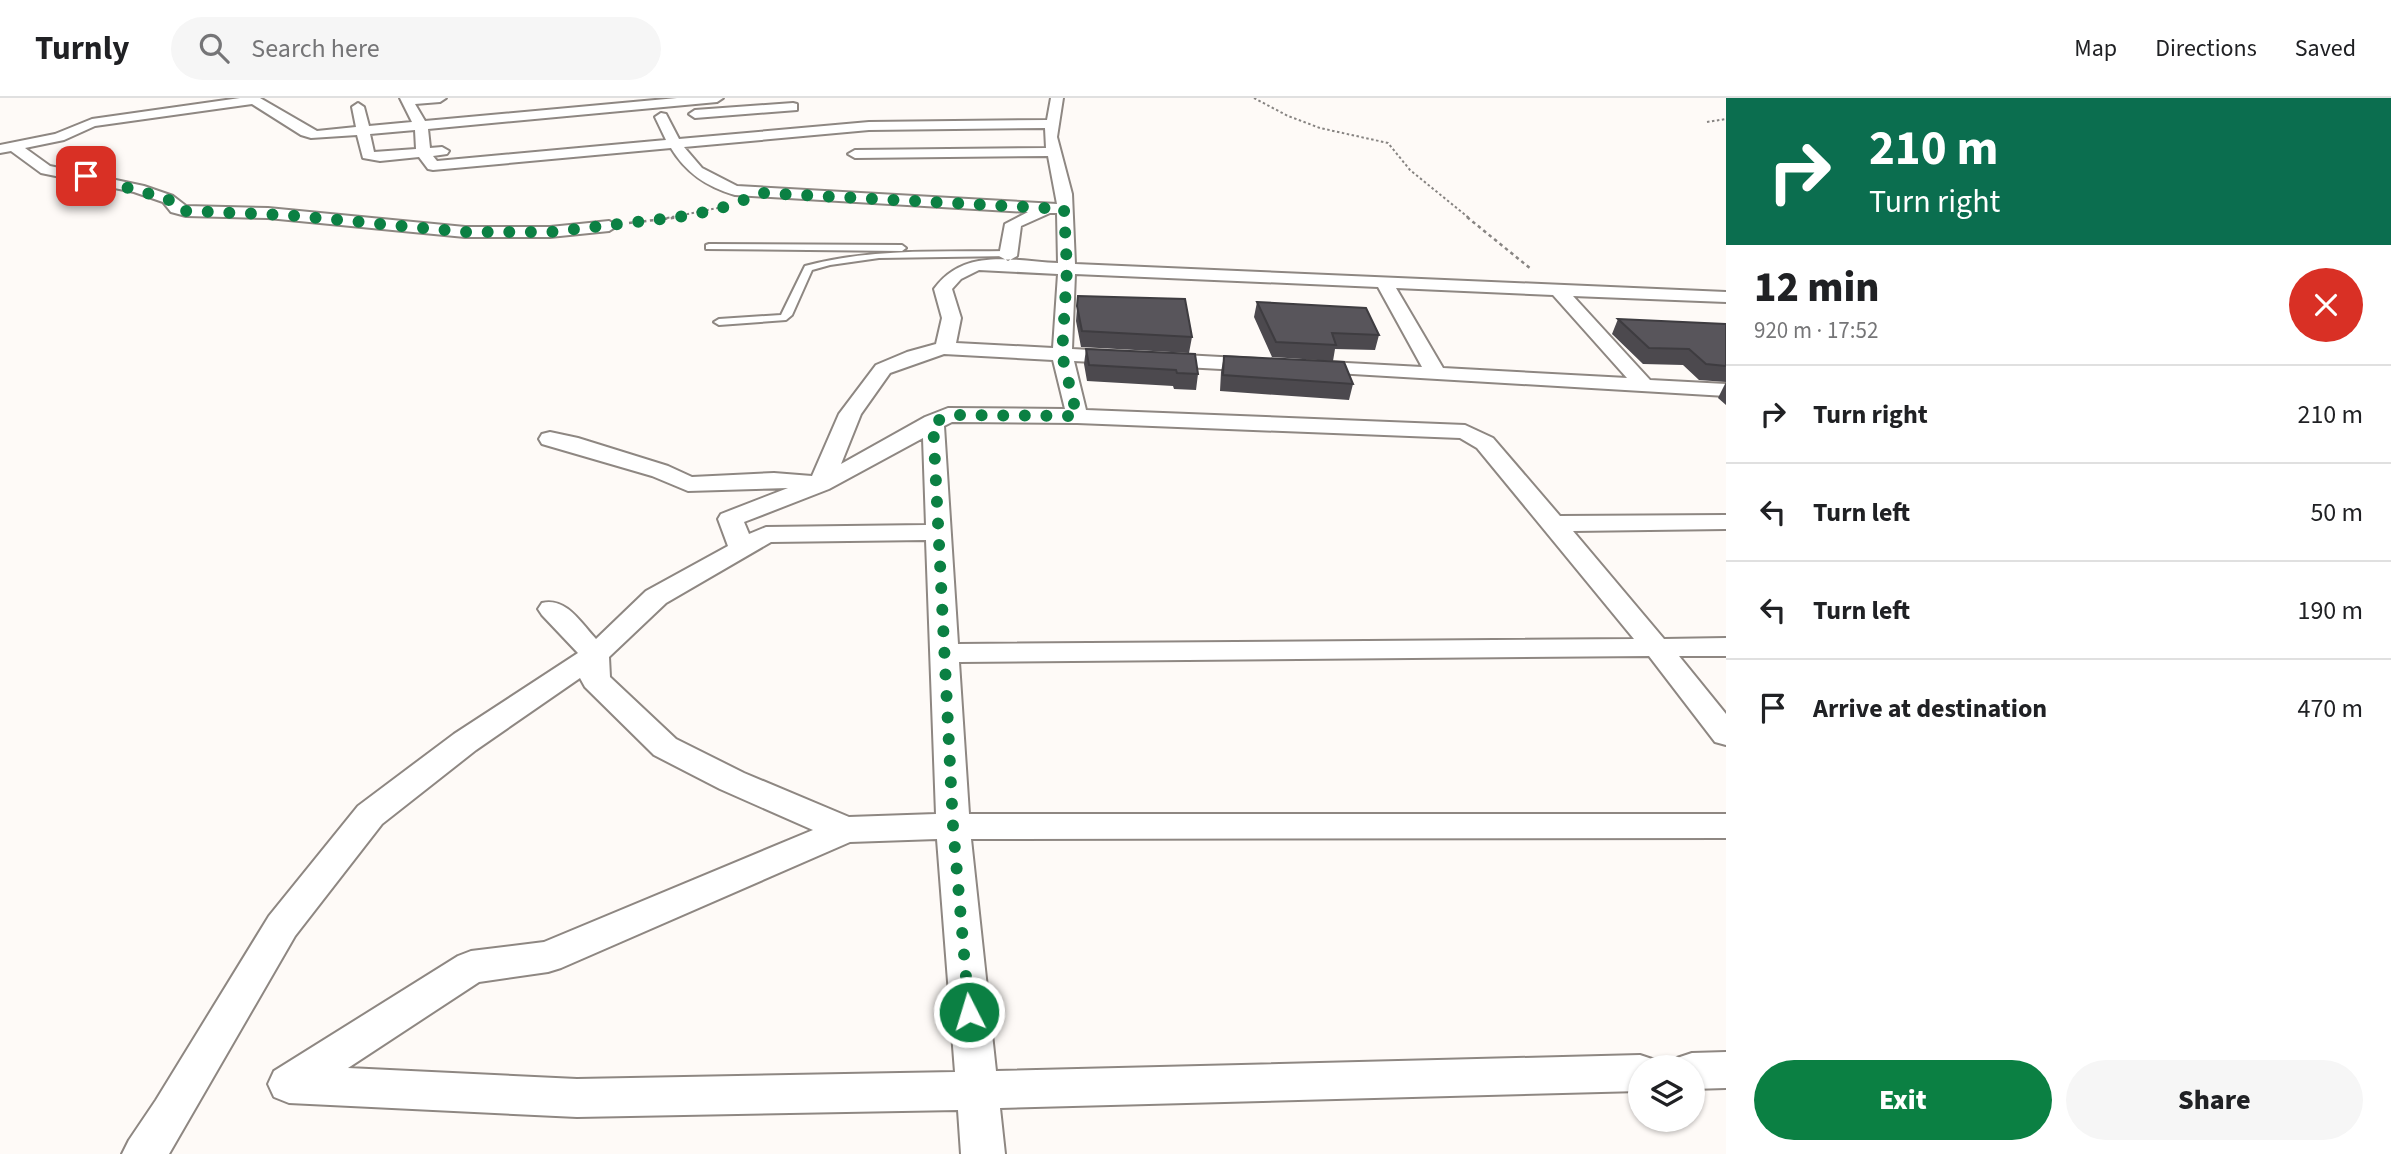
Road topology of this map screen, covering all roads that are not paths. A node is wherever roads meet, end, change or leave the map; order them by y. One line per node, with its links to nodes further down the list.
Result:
1 (440, 98): 5 (street)
2 (572, 98): 13 (street)
3 (717, 98): 8 (street)
4 (252, 99): 14 (street); 16 (street)
5 (406, 100): 13 (street)
6 (789, 103): 8 (street); 11 (street)
7 (358, 107): 14 (street)
8 (663, 108): 12 (street); 13 (street)
9 (958, 111): 10 (street)
10 (1053, 124): 11 (street); 15 (street); 18 (street); 20 (street)
11 (809, 125): 12 (street); 15 (street); 17 (street)
12 (668, 132): 13 (street); 17 (street)
13 (420, 133): 14 (street); 14 (street); 17 (street)
14 (364, 138)
15 (825, 144): 17 (street)
16 (7, 148): 21 (street)
17 (679, 151): 19 (street); 20 (street)
18 (855, 154)
19 (543, 171)
20 (1057, 209): 23 (street); 24 (street)
21 (609, 226)
22 (709, 247): 23 (lane)
23 (1008, 252): 28 (lane)
24 (1067, 269): 25 (street); 29 (street); 30 (street)
25 (1384, 283): 26 (street); 31 (street)
26 (1559, 291): 27 (street); 32 (street)
27 (1726, 298)
28 (719, 323)
29 (944, 348): 30 (street); 38 (street)
30 (1062, 355): 31 (street); 34 (street)
31 (1436, 374): 32 (street)
32 (1644, 385): 33 (street)
33 (1726, 390)
34 (1077, 416): 35 (street); 40 (street)
35 (933, 422): 38 (street); 41 (street)
36 (550, 439): 37 (street)
37 (688, 484): 38 (street); 42 (street)
38 (821, 484): 42 (street)
39 (1726, 522): 40 (street)
40 (1553, 524): 45 (street)
41 (937, 532): 42 (street); 46 (street)
42 (736, 533): 47 (street)
43 (552, 609): 47 (street)
44 (1726, 647): 45 (street)
45 (1657, 648): 46 (street); 48 (street)
46 (946, 653): 49 (street)
47 (595, 655): 51 (street); 56 (street)
48 (1726, 735)
49 (953, 826): 50 (street); 51 (street); 55 (street)
50 (1726, 826)
51 (846, 830): 55 (street)
52 (1726, 1070): 53 (street)
53 (1705, 1071)
54 (1628, 1073): 55 (street)
55 (976, 1092): 57 (street)
56 (144, 1154)
57 (983, 1154)

